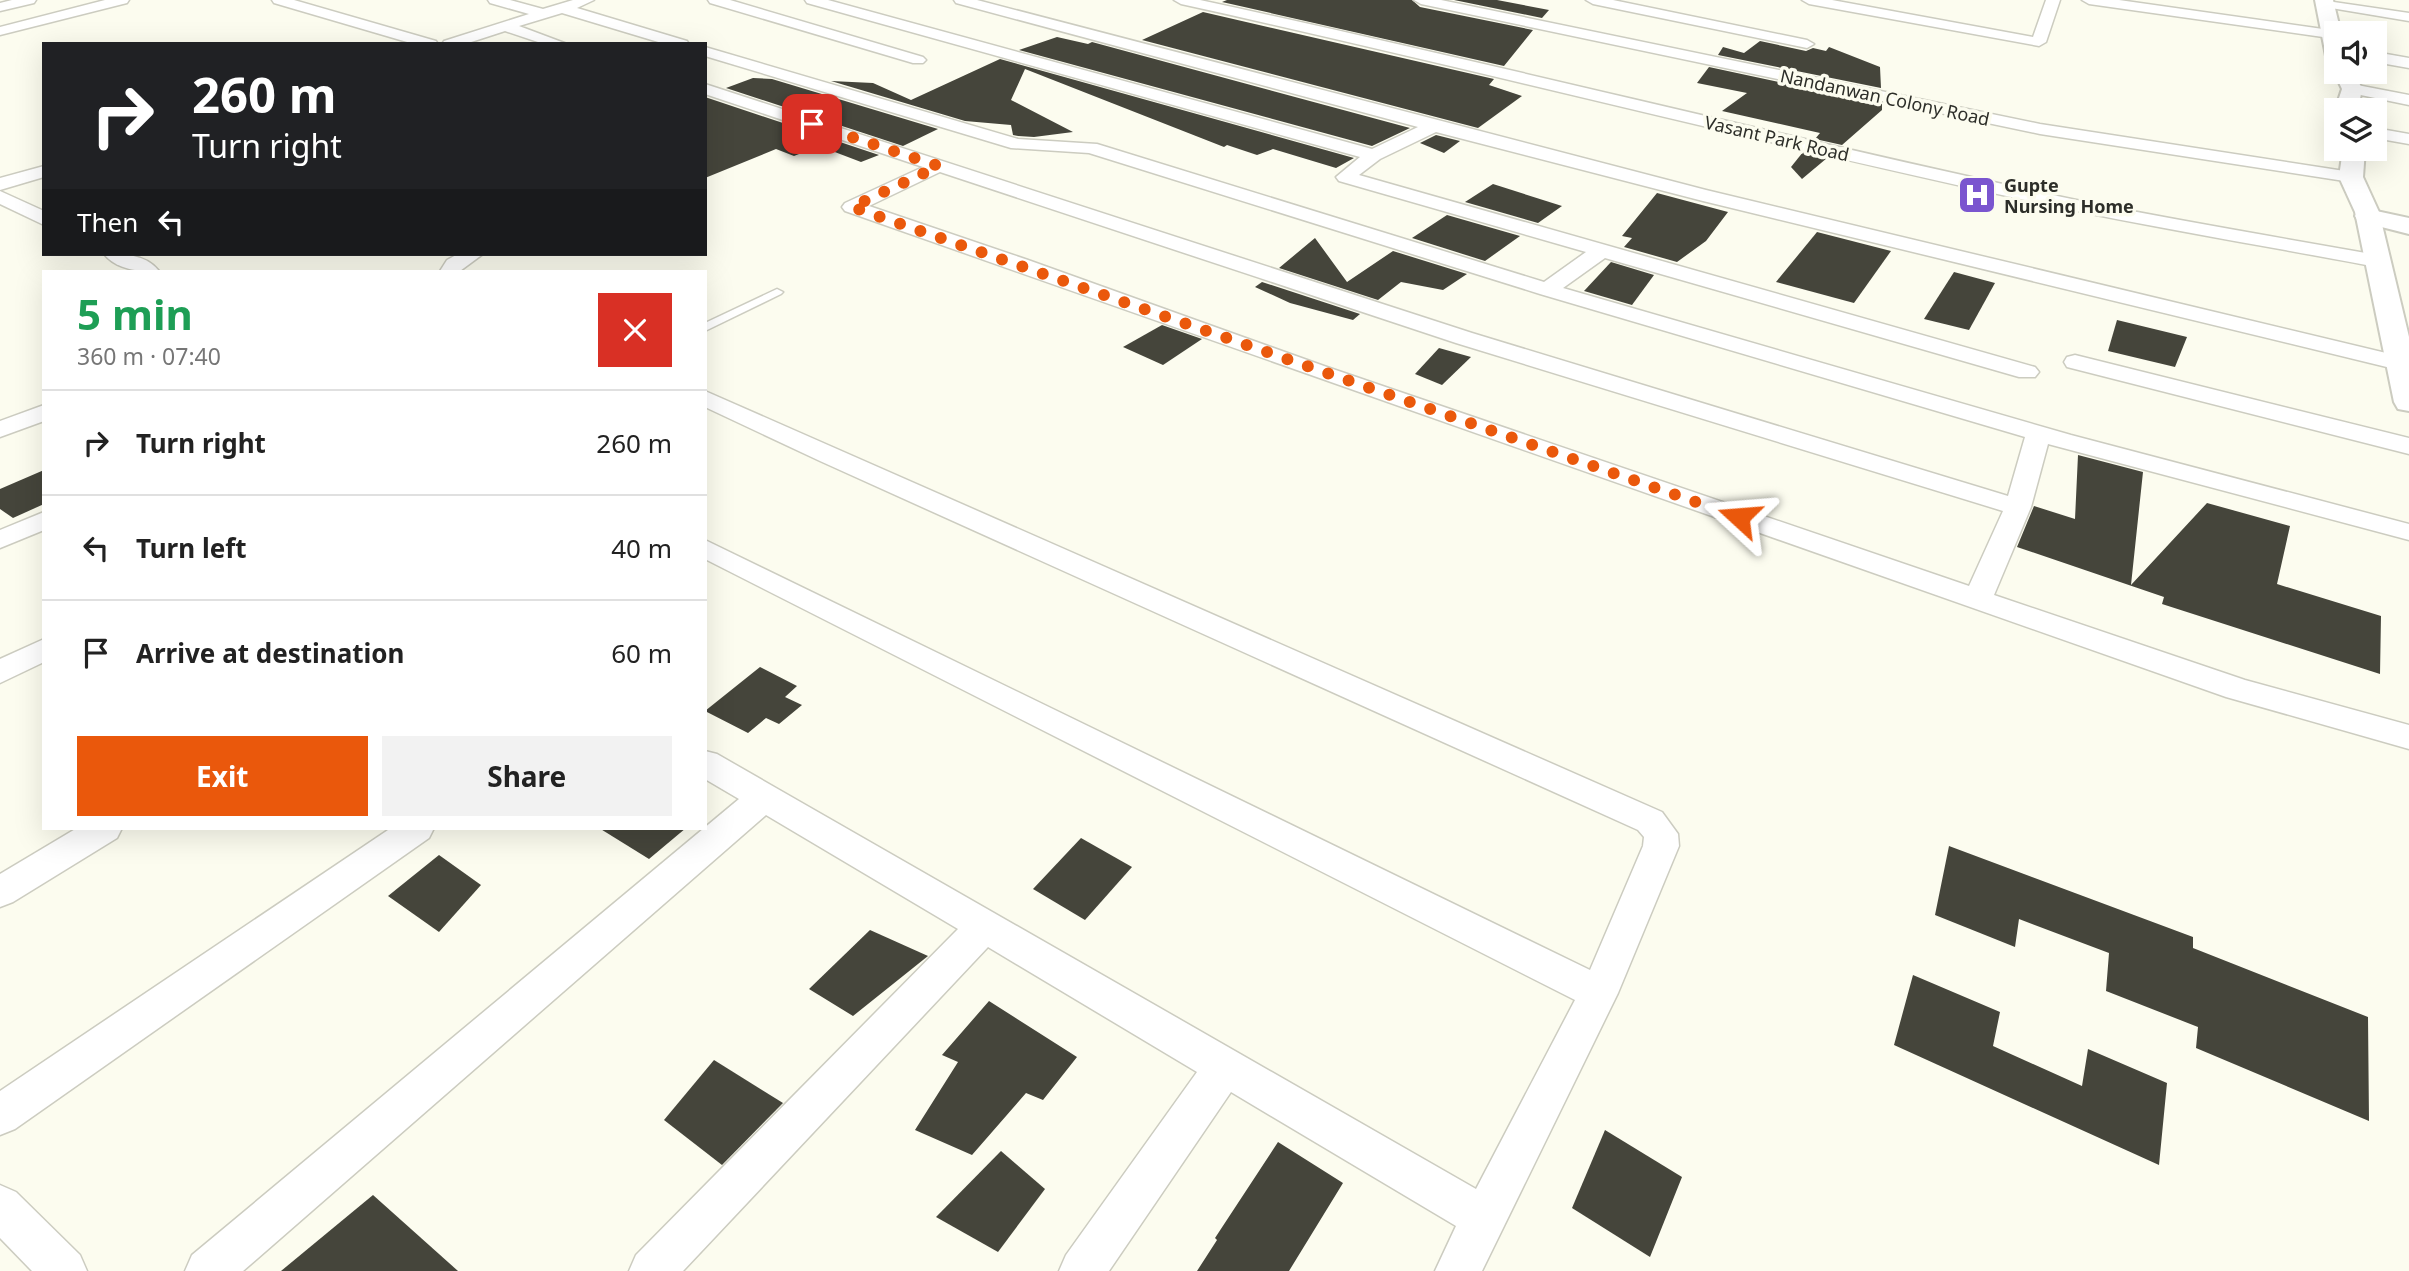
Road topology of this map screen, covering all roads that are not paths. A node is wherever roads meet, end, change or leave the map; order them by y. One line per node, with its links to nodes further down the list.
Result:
1 (29, 0): 16 (street)
2 (122, 0): 22 (street)
3 (279, 0): 23 (street)
4 (495, 0): 18 (street)
5 (587, 0): 17 (street)
6 (715, 0): 31 (street)
7 (812, 0): 39 (street)
8 (961, 0): 36 (street)
9 (1181, 0): 52 (street, Vasant Park Road)
10 (1421, 0): 43 (street, Nandanwan Colony Road)
11 (1593, 0): 27 (street)
12 (1809, 0): 13 (street)
13 (2053, 0)
14 (2089, 0): 28 (street)
15 (2324, 1): 19 (street); 20 (main road)
16 (0, 7)
17 (562, 8): 18 (street); 26 (street)
18 (544, 14): 21 (street)
19 (2409, 16)
20 (2328, 21)
21 (504, 26): 24 (street); 25 (street)
22 (0, 31)
23 (424, 42)
24 (455, 42)
25 (554, 42)
26 (675, 42)
27 (1807, 44)
28 (2324, 45)
29 (707, 52): 55 (street)
30 (2387, 59): 32 (street)
31 (918, 60)
32 (2409, 63)
33 (707, 90): 41 (street)
34 (2348, 90): 35 (street)
35 (2409, 100)
36 (1434, 127): 39 (street); 59 (street)
37 (2387, 135): 38 (street)
38 (2409, 139)
39 (1374, 155): 49 (street)
40 (2353, 161): 43 (main road)
41 (939, 166): 67 (street); 72 (street)
42 (42, 172): 44 (street)
43 (2351, 177): 46 (main road)
44 (0, 184)
45 (0, 197): 47 (street)
46 (2367, 216): 48 (main road); 52 (main road)
47 (42, 218)
48 (2409, 226)
49 (1602, 250): 55 (street); 60 (street)
50 (118, 256): 53 (street)
51 (469, 256): 54 (street)
52 (2376, 261): 59 (main road)
53 (147, 270)
54 (451, 270)
55 (1547, 290): 65 (street)
56 (777, 292): 57 (lane)
57 (707, 327)
58 (2075, 362): 66 (street)
59 (2399, 363): 62 (main road)
60 (2027, 372)
61 (707, 399): 82 (street)
62 (2409, 402)
63 (42, 413): 64 (street)
64 (0, 430)
65 (2039, 433): 67 (street); 69 (street)
66 (2409, 446)
67 (2018, 508): 72 (street)
68 (42, 521): 70 (street)
69 (2409, 532)
70 (0, 540)
71 (707, 549): 82 (street)
72 (1977, 600): 75 (street)
73 (42, 650): 74 (street)
74 (0, 672)
75 (2409, 737)
76 (707, 764): 77 (street)
77 (764, 797): 81 (street); 88 (street)
78 (101, 830): 80 (street)
79 (414, 830): 84 (street)
80 (0, 892)
81 (985, 926): 83 (street); 89 (street)
82 (1599, 993): 86 (street)
83 (1224, 1066): 86 (street); 90 (street)
84 (0, 1115)
85 (0, 1207): 87 (street)
86 (1484, 1218): 91 (street)
87 (64, 1271)
88 (208, 1271)
89 (652, 1271)
90 (1082, 1271)
91 (1458, 1271)

